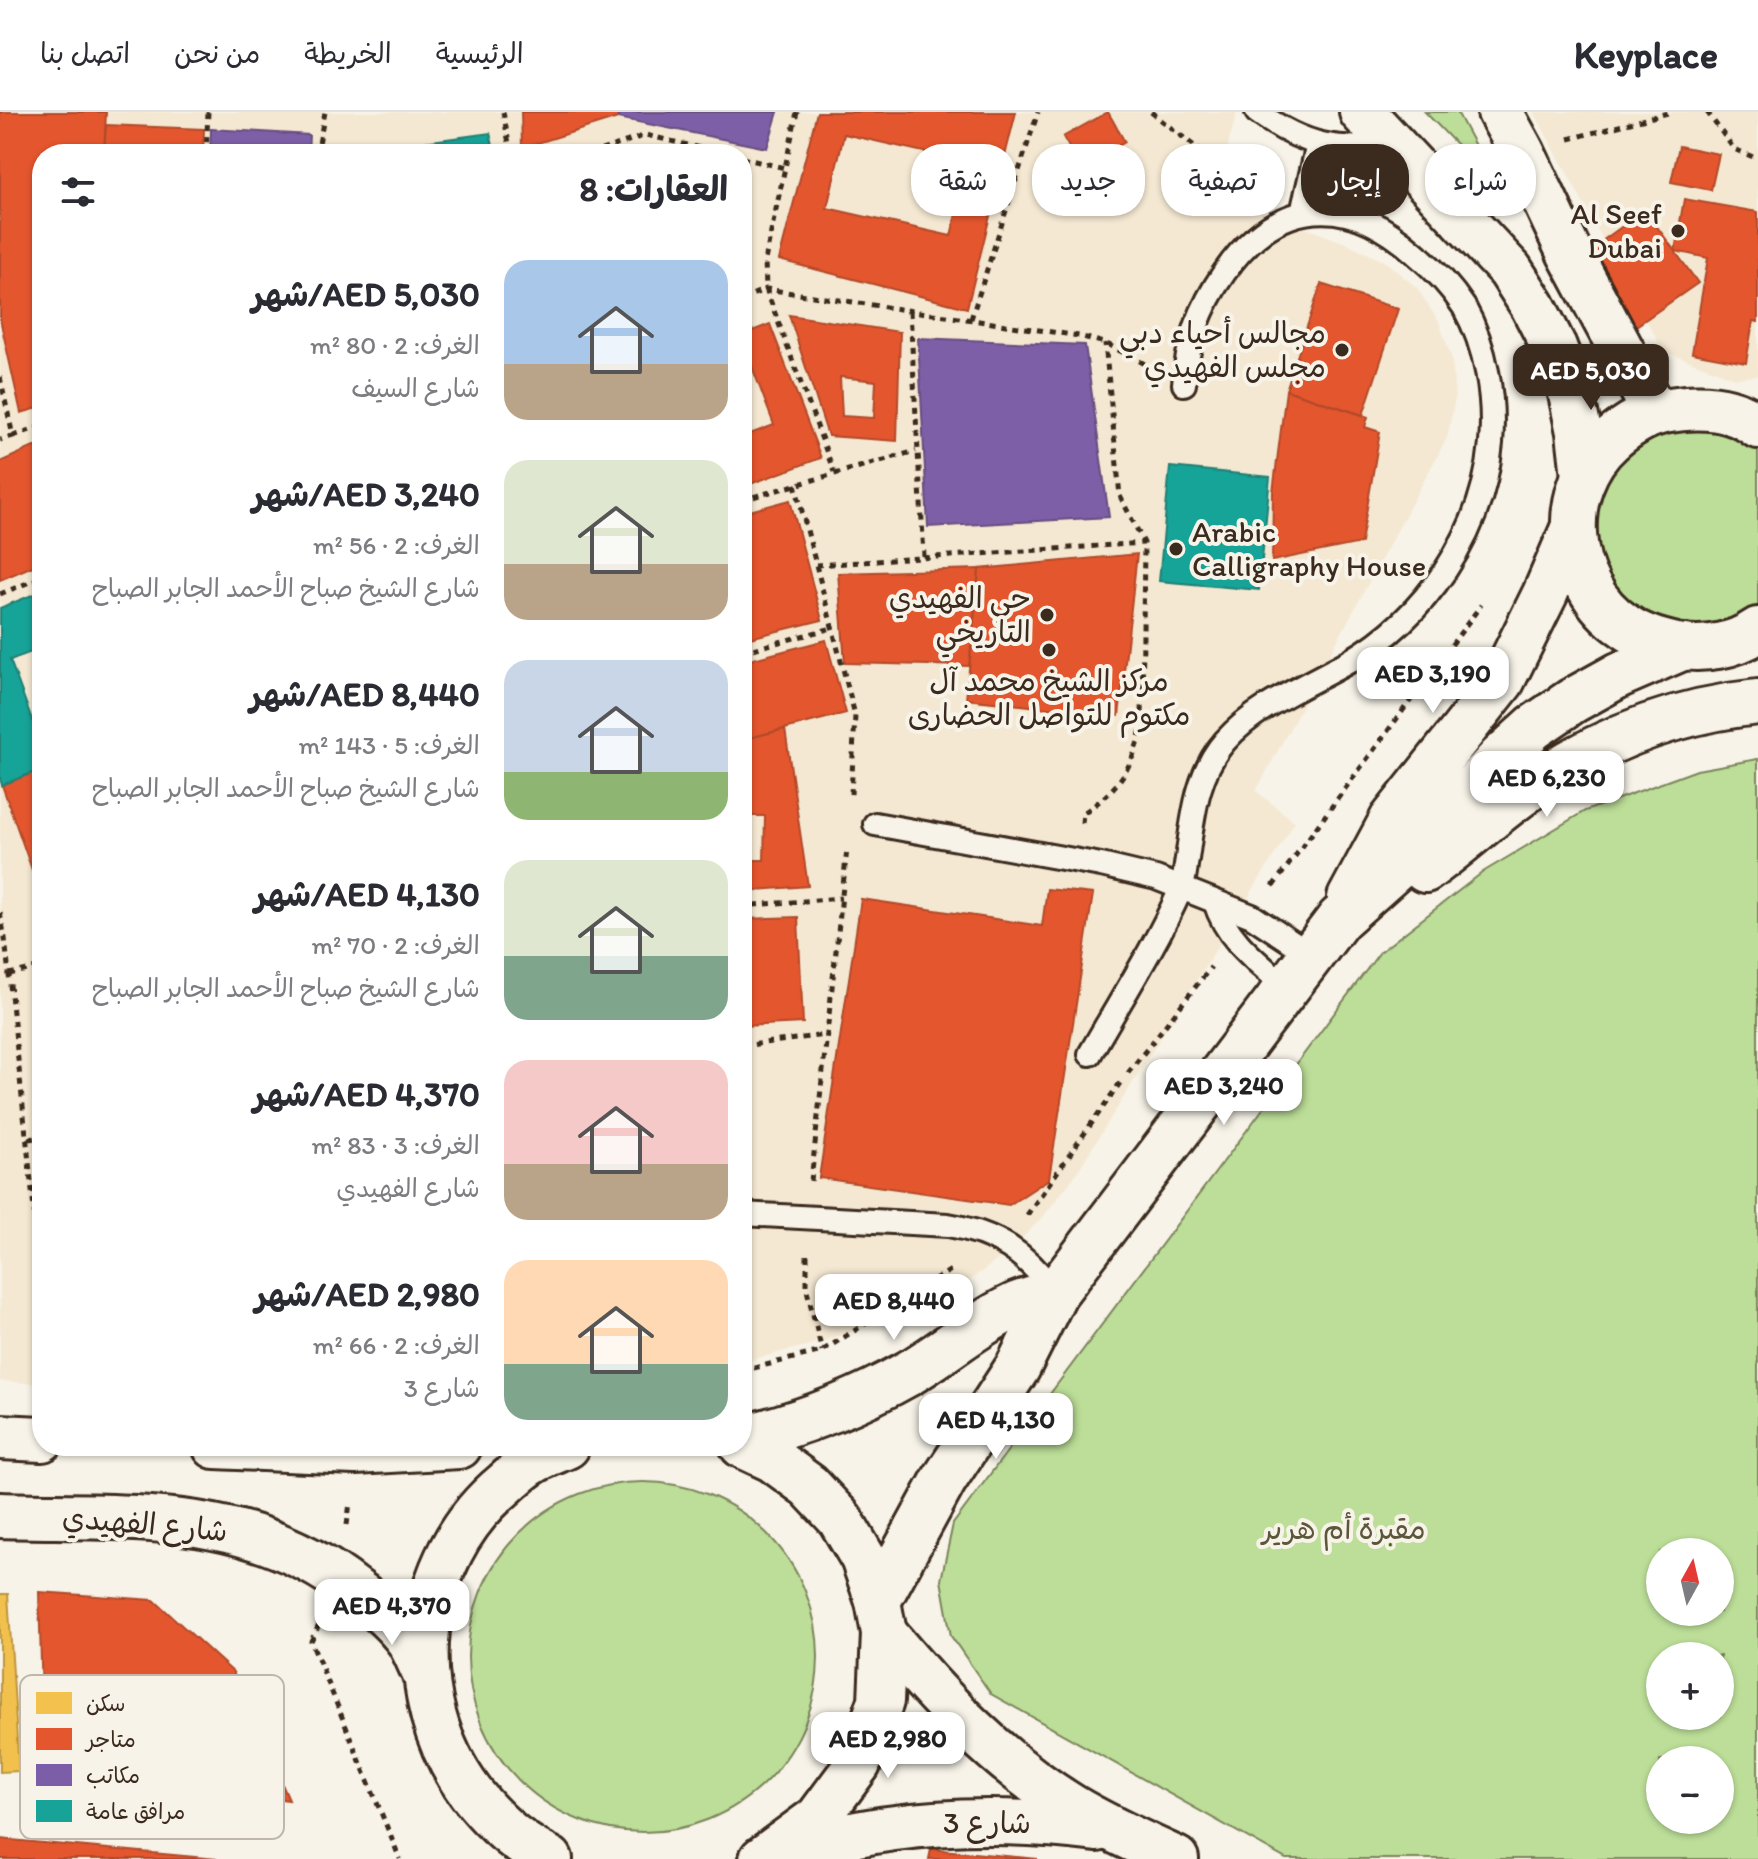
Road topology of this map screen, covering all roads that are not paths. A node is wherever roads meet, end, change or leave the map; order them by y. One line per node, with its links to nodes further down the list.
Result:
1 (1257, 112): 4 (lane)
2 (1362, 112): 5 (street)
3 (1500, 112): 10 (street)
4 (1318, 144)
5 (1394, 144)
6 (1409, 160): 12 (street)
7 (1301, 213): 9 (lane)
8 (1356, 216): 18 (lane)
9 (1184, 384)
10 (1655, 413): 11 (street); 12 (street)
11 (1747, 415)
12 (1584, 476): 13 (street)
13 (1573, 529): 15 (street); 20 (street)
14 (1755, 635): 15 (street)
15 (1684, 647): 20 (street)
16 (1758, 702): 20 (street)
17 (875, 824): 18 (lane)
18 (1182, 888): 19 (lane); 22 (lane)
19 (1215, 902): 21 (lane); 21 (lane)
20 (1339, 919): 21 (street)
21 (1299, 972): 24 (street)
22 (1090, 1054)
23 (752, 1214): 24 (lane)
24 (1055, 1293): 25 (street); 31 (street)
25 (752, 1436)
26 (0, 1437): 27 (street)
27 (32, 1439)
28 (752, 1450): 31 (street)
29 (544, 1456): 32 (street)
30 (0, 1515): 32 (street, شارع الفهيدي)
31 (881, 1617): 34 (street, شارع 3); 37 (street)
32 (425, 1674): 33 (street)
33 (488, 1815): 35 (street); 36 (street)
34 (1117, 1832): 37 (street, شارع 3); 38 (street, شارع 3)
35 (506, 1859)
36 (550, 1859)
37 (763, 1859)
38 (1176, 1859)

